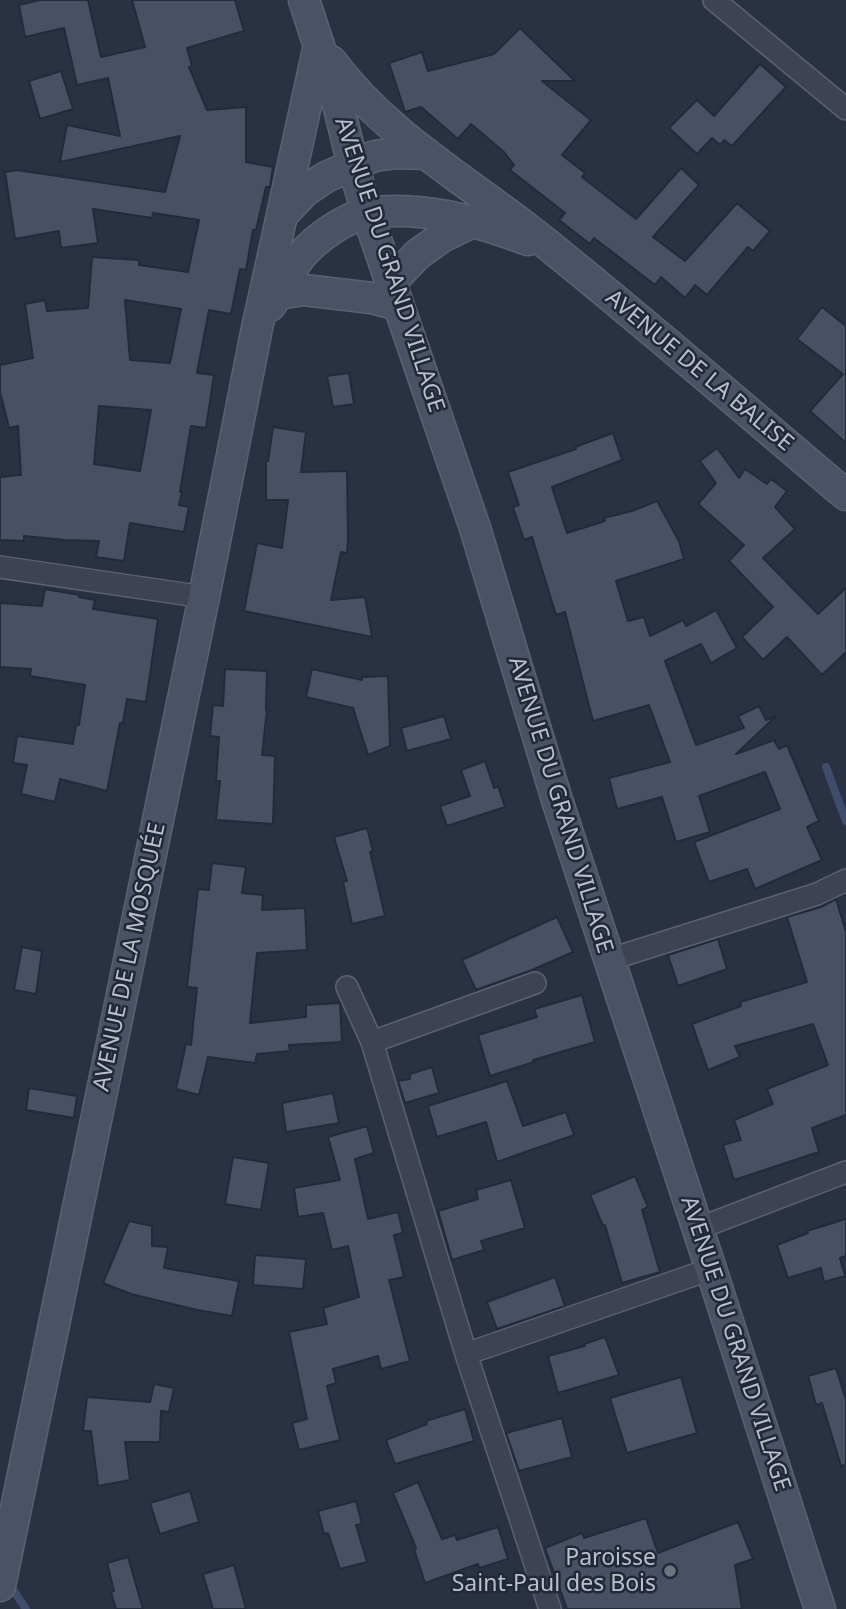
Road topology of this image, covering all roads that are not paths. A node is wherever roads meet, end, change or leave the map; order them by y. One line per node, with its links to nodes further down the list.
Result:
1 (304, 0): 3 (street, AVENUE DU GRAND VILLAGE)
2 (714, 0): 4 (street)
3 (319, 45): 5 (street, AVENUE DE LA BALISE); 6 (street, AVENUE DU GRAND VILLAGE); 8 (street, AVENUE DE LA MOSQUÉE)
4 (846, 109)
5 (427, 154): 6 (street); 10 (street, AVENUE DE LA BALISE)
6 (353, 165): 7 (street, AVENUE DU GRAND VILLAGE); 8 (street)
7 (367, 213): 9 (street); 11 (street); 12 (street, AVENUE DU GRAND VILLAGE)
8 (282, 215): 13 (street, AVENUE DE LA MOSQUÉE)
9 (475, 221): 10 (street); 12 (street)
10 (552, 247): 14 (street, AVENUE DE LA BALISE)
11 (278, 294): 12 (street); 13 (street)
12 (394, 294): 18 (street, AVENUE DU GRAND VILLAGE)
13 (257, 328): 16 (street, AVENUE DE LA MOSQUÉE)
14 (846, 495)
15 (0, 567): 16 (street)
16 (204, 597): 26 (street, AVENUE DE LA MOSQUÉE)
17 (846, 880): 18 (street)
18 (608, 960): 23 (street, AVENUE DU GRAND VILLAGE)
19 (535, 983): 21 (street)
20 (347, 987): 21 (street)
21 (372, 1042): 25 (street)
22 (846, 1172): 23 (street)
23 (697, 1229): 24 (street, AVENUE DU GRAND VILLAGE)
24 (711, 1269): 25 (street); 28 (street, AVENUE DU GRAND VILLAGE)
25 (466, 1354): 27 (street)
26 (3, 1574)
27 (550, 1609)
28 (820, 1609)

